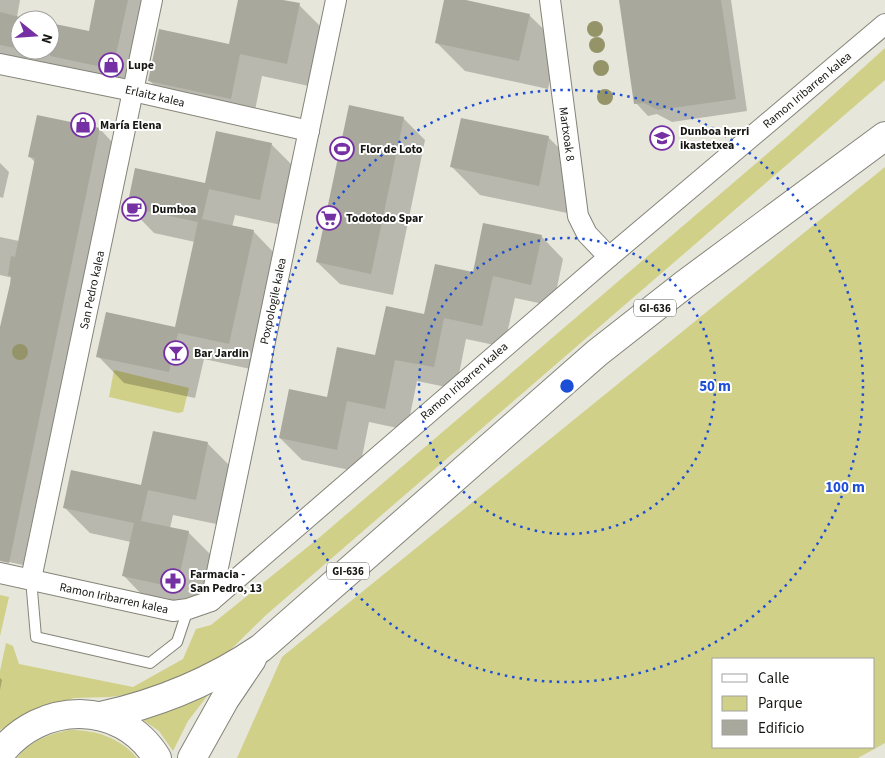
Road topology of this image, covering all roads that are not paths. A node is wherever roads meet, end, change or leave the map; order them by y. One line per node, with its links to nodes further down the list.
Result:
1 (152, 0): 6 (street, San Pedro kalea)
2 (336, 0): 7 (street, Poxpologile kalea)
3 (550, 0): 9 (street, Martxoak 8)
4 (885, 24): 9 (street, Ramon Iribarren kalea)
5 (0, 64): 6 (street, Erlaitz kalea)
6 (133, 90): 7 (street, Erlaitz kalea); 11 (street, San Pedro kalea)
7 (309, 131): 12 (street, Poxpologile kalea)
8 (885, 136): 14 (main road, GI-636)
9 (609, 257): 12 (street, Ramon Iribarren kalea)
10 (0, 573): 11 (street, Ramon Iribarren kalea)
11 (31, 579): 13 (street, Ramon Iribarren kalea); 13 (lane)
12 (211, 601): 13 (street, Ramon Iribarren kalea)
13 (188, 609)
14 (261, 648): 15 (main road, GI-636); 18 (main road, GI-636)
15 (101, 716): 16 (main road, GI-636); 17 (main road, GI-636)
16 (0, 754)
17 (157, 758)
18 (192, 758)

